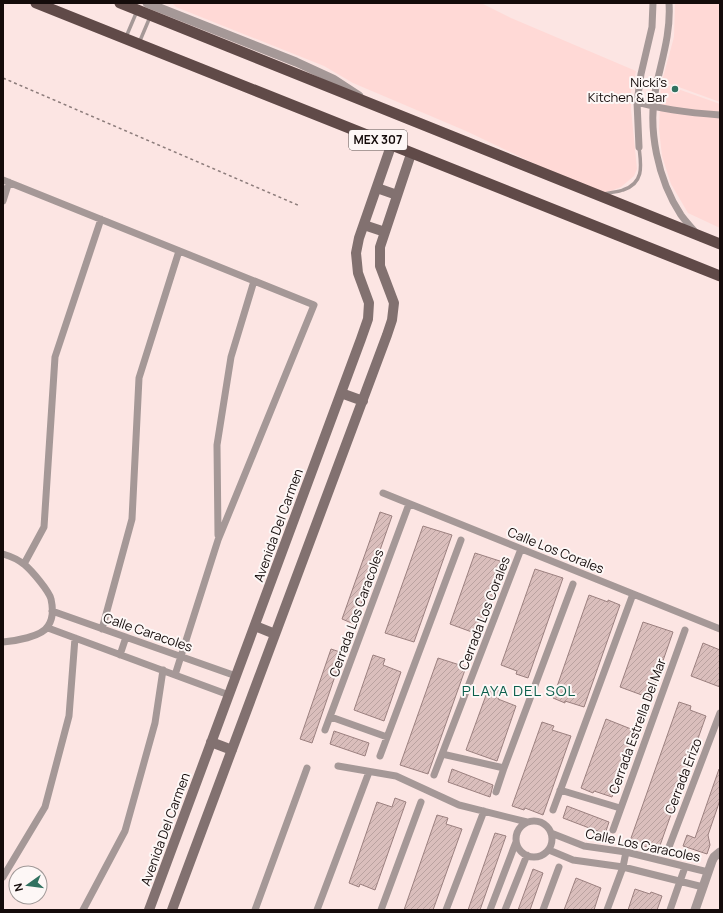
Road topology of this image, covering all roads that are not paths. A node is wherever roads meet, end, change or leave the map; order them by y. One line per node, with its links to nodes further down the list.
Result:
1 (36, 3): 9 (highway, MEX 307)
2 (120, 3): 6 (highway, MEX 307)
3 (164, 3): 8 (street)
4 (653, 3): 11 (street)
5 (669, 3): 13 (street)
6 (139, 7): 7 (highway, MEX 307); 9 (lane)
7 (152, 7): 8 (street); 10 (lane); 12 (highway, MEX 307)
8 (171, 12): 12 (street)
9 (125, 38): 10 (highway, MEX 307)
10 (139, 44): 15 (highway, MEX 307)
11 (637, 102): 13 (street); 16 (street)
12 (372, 105): 21 (highway, MEX 307)
13 (653, 106): 14 (street); 26 (street)
14 (720, 115)
15 (391, 146): 17 (highway, MEX 307); 19 (main road, Avenida Del Carmen)
16 (639, 147): 21 (lane)
17 (411, 154): 20 (main road); 29 (highway, MEX 307)
18 (6, 181): 22 (street); 23 (street)
19 (377, 188): 20 (main road); 24 (main road, Avenida Del Carmen)
20 (397, 195): 25 (main road)
21 (600, 195): 26 (highway, MEX 307)
22 (3, 201)
23 (101, 219): 28 (street); 39 (street)
24 (364, 225): 25 (main road); 31 (main road, Avenida Del Carmen)
25 (385, 232): 32 (main road)
26 (698, 234): 27 (highway, MEX 307)
27 (720, 244)
28 (179, 251): 30 (street); 45 (street)
29 (720, 276)
30 (254, 281): 35 (street); 35 (street)
31 (341, 393): 32 (main road); 43 (main road, Avenida Del Carmen)
32 (362, 401): 48 (main road)
33 (383, 493): 34 (street, Calle Los Corales)
34 (409, 504): 37 (street, Calle Los Corales); 59 (street, Cerrada Los Caracoles)
35 (218, 540): 53 (street)
36 (461, 540): 61 (street)
37 (521, 549): 41 (street, Calle Los Corales); 64 (street, Cerrada Los Corales)
38 (3, 554): 39 (street)
39 (24, 564): 42 (street)
40 (574, 584): 68 (street)
41 (632, 594): 46 (street, Calle Los Corales); 71 (street)
42 (52, 611): 44 (street); 45 (street, Calle Caracoles)
43 (254, 626): 48 (main road); 56 (main road, Avenida Del Carmen)
44 (48, 628): 50 (street); 51 (street)
45 (102, 629): 49 (street, Calle Caracoles)
46 (720, 629)
47 (685, 630): 74 (street, Cerrada Estrella Del Mar)
48 (276, 634): 63 (main road)
49 (126, 637): 52 (street); 53 (street, Calle Caracoles)
50 (75, 638): 52 (street); 90 (street)
51 (3, 642)
52 (120, 654): 54 (street)
53 (182, 656): 55 (street); 56 (street, Calle Caracoles)
54 (163, 670): 55 (street); 93 (street)
55 (175, 675): 57 (street)
56 (236, 676): 57 (main road, Avenida Del Carmen)
57 (229, 695): 62 (main road, Avenida Del Carmen)
58 (720, 713): 81 (street, Cerrada Erizo)
59 (331, 717): 60 (street, Cerrada Los Caracoles); 61 (street)
60 (325, 730)
61 (387, 737): 65 (street)
62 (211, 742): 63 (main road); 94 (main road, Avenida Del Carmen)
63 (232, 750): 95 (main road)
64 (442, 754): 68 (street); 70 (street, Cerrada Los Corales)
65 (380, 756)
66 (338, 766): 69 (street)
67 (307, 768): 96 (street)
68 (504, 768): 72 (street)
69 (369, 772): 76 (street); 97 (street)
70 (434, 775)
71 (560, 790): 74 (street); 75 (street)
72 (496, 792)
73 (421, 802): 98 (street)
74 (620, 808): 78 (street, Cerrada Estrella Del Mar)
75 (553, 810)
76 (484, 811): 77 (street); 99 (street)
77 (527, 822): 79 (street); 80 (street)
78 (613, 830)
79 (551, 833): 82 (street); 83 (street, Calle Los Caracoles)
80 (516, 842): 85 (street); 100 (street)
81 (669, 847)
82 (548, 850): 85 (street); 88 (street, Calle Los Caracoles)
83 (626, 852): 86 (street, Calle Los Caracoles); 88 (street)
84 (720, 852): 89 (street)
85 (527, 855): 101 (street)
86 (686, 866): 89 (street, Calle Los Caracoles); 91 (street)
87 (559, 867): 102 (street)
88 (623, 867): 91 (street, Calle Los Caracoles); 103 (street)
89 (708, 872): 92 (street)
90 (3, 877)
91 (680, 881): 92 (street, Calle Los Caracoles); 104 (street)
92 (703, 887): 105 (street)
93 (83, 910)
94 (149, 910)
95 (172, 910)
96 (255, 910)
97 (317, 910)
98 (381, 910)
99 (446, 910)
100 (490, 910)
101 (505, 910)
102 (543, 910)
103 (607, 910)
104 (670, 910)
105 (695, 910)

